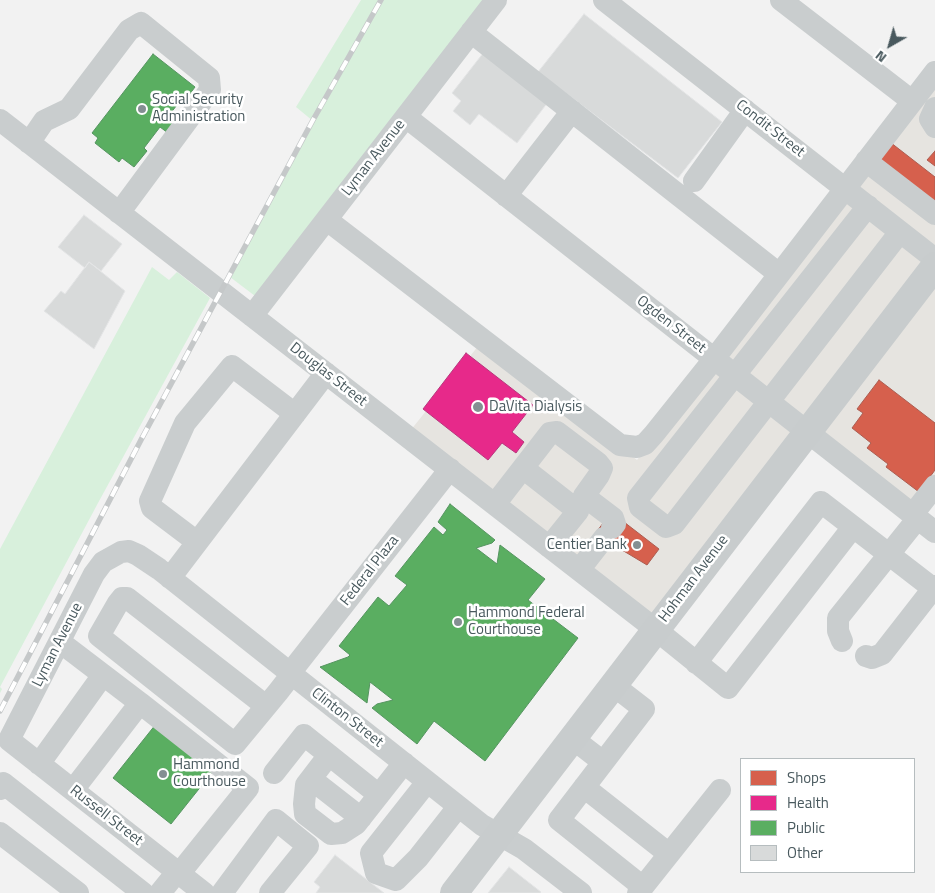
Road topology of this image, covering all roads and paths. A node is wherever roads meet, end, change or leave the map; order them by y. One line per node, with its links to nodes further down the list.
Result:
1 (496, 0): 4 (street, Lyman Avenue)
2 (604, 0): 7 (street, Condit Street)
3 (781, 0): 6 (street)
4 (471, 32): 8 (street); 9 (street, Lyman Avenue)
5 (935, 72): 6 (street)
6 (912, 102): 12 (street)
7 (745, 110): 13 (street); 14 (street, Condit Street)
8 (572, 111): 15 (street); 23 (street)
9 (406, 118): 15 (street, Ogden Street); 19 (street, Lyman Avenue)
10 (1, 122): 11 (street, Douglas Street)
11 (29, 143): 17 (street, Douglas Street); 17 (street)
12 (866, 161): 14 (street); 18 (street)
13 (694, 181)
14 (846, 188): 16 (street, Condit Street); 23 (street)
15 (506, 196): 25 (street, Ogden Street)
16 (868, 206): 20 (street, Condit Street); 27 (street)
17 (119, 213): 24 (street, Douglas Street)
18 (935, 214)
19 (327, 220): 24 (street, Lyman Avenue); 25 (street)
20 (900, 232): 21 (street, Condit Street); 28 (street)
21 (935, 259)
22 (935, 266): 30 (main road, Hohman Avenue)
23 (779, 274): 25 (street)
24 (252, 316): 26 (street, Douglas Street)
25 (714, 359): 27 (street, Ogden Street)
26 (326, 373): 29 (street); 32 (street, Douglas Street)
27 (735, 375): 28 (street, Ogden Street); 28 (street)
28 (770, 402): 30 (street, Ogden Street)
29 (295, 414): 39 (street); 39 (street)
30 (807, 431): 36 (street, Ogden Street); 46 (main road, Hohman Avenue)
31 (523, 468): 34 (street); 34 (street); 35 (street)
32 (450, 469): 35 (street, Douglas Street); 51 (street, Federal Plaza)
33 (935, 486): 36 (street)
34 (581, 503): 40 (street); 43 (street)
35 (495, 504): 40 (street, Douglas Street)
36 (915, 516): 38 (street, Ogden Street); 41 (street)
37 (852, 526): 41 (street); 50 (street); 50 (street, Douglas Street)
38 (935, 532)
39 (197, 542): 44 (street)
40 (549, 547): 43 (street, Douglas Street)
41 (889, 554): 45 (street); 47 (street)
42 (112, 555): 44 (street, Clinton Street); 48 (street, Lyman Avenue)
43 (579, 570): 46 (street, Douglas Street)
44 (170, 578): 51 (street, Clinton Street)
45 (934, 588): 49 (street)
46 (655, 629): 50 (street, Douglas Street); 53 (main road, Hohman Avenue)
47 (842, 641)
48 (60, 642): 52 (street); 57 (street, Lyman Avenue)
49 (866, 656)
50 (696, 662)
51 (291, 674): 55 (street, Federal Plaza); 60 (street, Clinton Street)
52 (103, 675): 54 (street); 61 (street)
53 (613, 685): 56 (main road, Hohman Avenue); 59 (street)
54 (140, 703): 67 (street); 77 (street)
55 (266, 706): 55 (street, Federal Plaza)
56 (572, 738): 59 (street); 74 (main road, Hohman Avenue)
57 (9, 740): 61 (street, Russell Street)
58 (329, 756): 62 (street); 63 (street); 69 (street)
59 (603, 762): 65 (street)
60 (404, 763): 63 (street); 64 (street, Clinton Street); 70 (street)
61 (39, 764): 67 (street, Russell Street)
62 (274, 774)
63 (360, 780): 70 (street)
64 (427, 782): 71 (street, Clinton Street); 71 (street)
65 (584, 787): 75 (street); 79 (street)
66 (0, 789): 78 (street)
67 (73, 790): 76 (street, Russell Street)
68 (720, 790): 75 (street)
69 (306, 791): 72 (street); 72 (street)
70 (379, 795): 72 (street)
71 (458, 807): 74 (street, Clinton Street)
72 (352, 826)
73 (0, 833): 80 (street)
74 (499, 834): 85 (main road, Hohman Avenue); 86 (street, Clinton Street)
75 (669, 854): 79 (street)
76 (156, 855): 77 (street, Russell Street); 78 (street)
77 (178, 873): 81 (street); 82 (street, Russell Street)
78 (138, 889)
79 (641, 890)
80 (78, 893)
81 (160, 893)
82 (204, 893)
83 (222, 893): 84 (street)
84 (270, 893)
85 (454, 893)
86 (581, 893)

